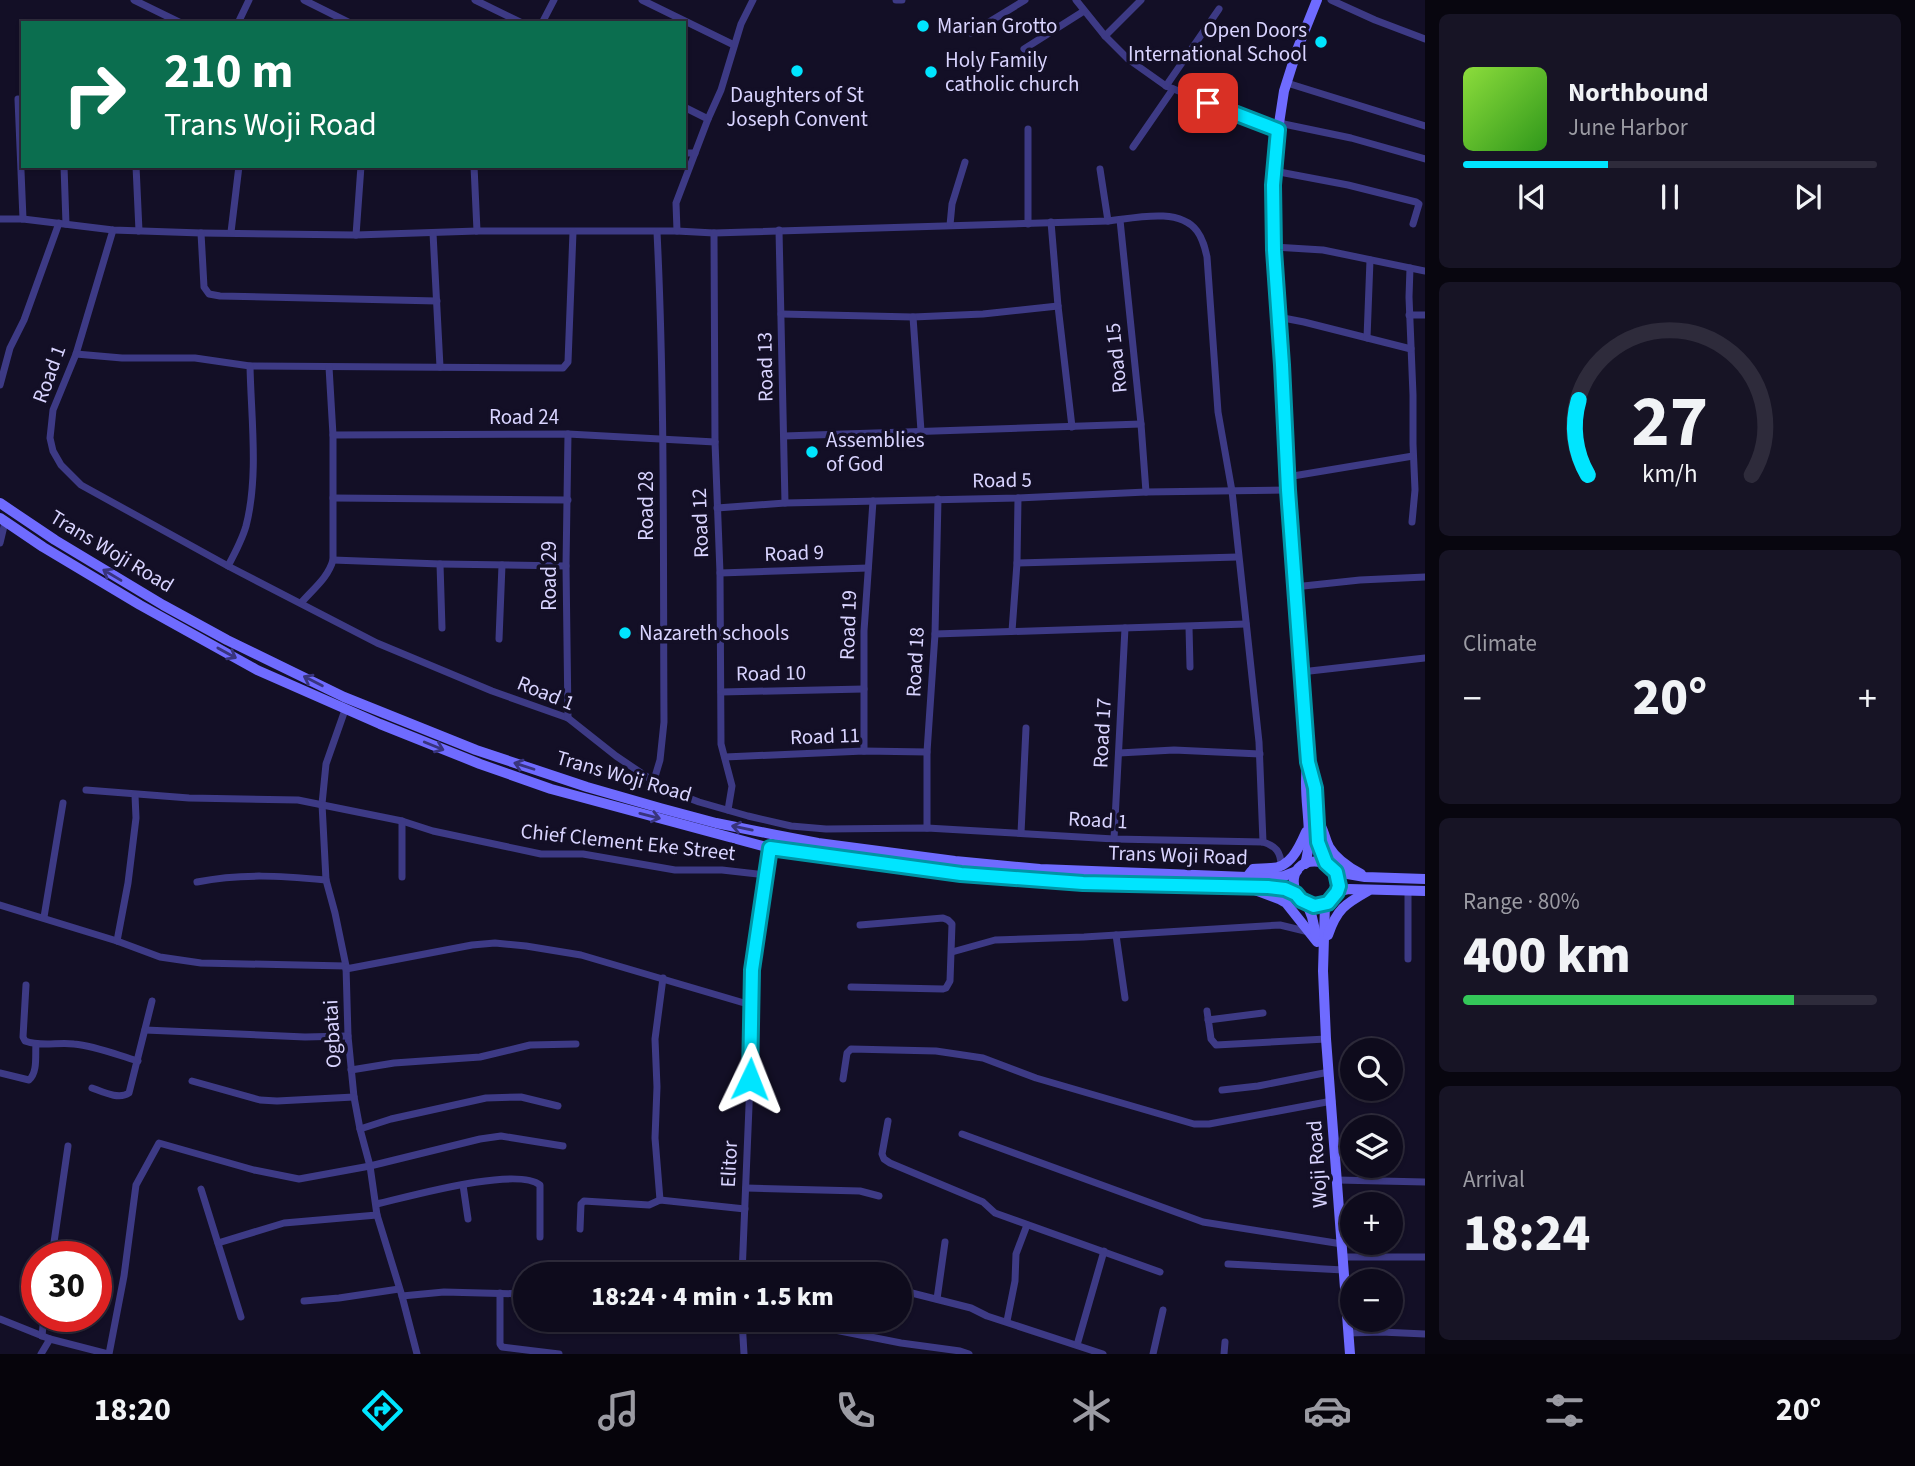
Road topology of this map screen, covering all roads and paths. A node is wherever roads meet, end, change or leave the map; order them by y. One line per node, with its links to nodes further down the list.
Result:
1 (134, 0): 17 (street)
2 (249, 0): 18 (street)
3 (304, 0): 19 (street)
4 (475, 0): 20 (street)
5 (554, 0): 21 (street)
6 (642, 0): 22 (street)
7 (753, 0): 27 (street)
8 (896, 0): 9 (street)
9 (902, 0)
10 (1025, 0): 24 (street)
11 (1076, 0): 16 (street)
12 (1140, 0): 25 (street)
13 (1317, 0): 29 (main road)
14 (1331, 0): 26 (street)
15 (1219, 9): 30 (street)
16 (1084, 11): 25 (street); 28 (street)
17 (177, 21)
18 (239, 21)
19 (346, 21)
20 (518, 21)
21 (543, 21)
22 (685, 21)
23 (686, 22): 27 (street)
24 (971, 33)
25 (1105, 36): 30 (street)
26 (1425, 39)
27 (734, 45): 33 (street)
28 (1024, 49)
29 (1287, 83): 34 (street); 35 (main road)
30 (1170, 87): 35 (street); 37 (street)
31 (18, 99): 50 (street)
32 (686, 108): 33 (street)
33 (708, 119): 39 (street)
34 (1425, 126)
35 (1279, 127): 40 (street); 48 (main road)
36 (1028, 129): 54 (street)
37 (1133, 147)
38 (686, 153): 39 (street)
39 (695, 153): 62 (street)
40 (1425, 159)
41 (965, 162): 57 (street)
42 (64, 168): 55 (street)
43 (136, 168): 60 (street)
44 (239, 168): 66 (street)
45 (360, 168): 69 (street)
46 (473, 168): 61 (street)
47 (1100, 169): 52 (street)
48 (1275, 172): 56 (street); 70 (main road)
49 (0, 219): 50 (street)
50 (23, 219): 55 (street)
51 (1120, 220): 52 (street); 88 (street, Road 15); 101 (street)
52 (1108, 221): 53 (street)
53 (1051, 222): 54 (street); 75 (street)
54 (1028, 223): 57 (street)
55 (63, 224): 58 (street); 87 (street)
56 (1413, 224)
57 (950, 225): 59 (street)
58 (113, 230): 60 (street); 83 (street, Road 1)
59 (779, 230): 68 (street); 76 (street, Road 13)
60 (139, 231): 65 (street)
61 (477, 231): 63 (street); 67 (street)
62 (677, 231): 64 (street); 68 (street)
63 (573, 232): 64 (street); 86 (street)
64 (657, 232): 94 (street, Road 28)
65 (201, 233): 66 (street); 74 (street)
66 (231, 233): 69 (street)
67 (433, 233): 69 (street); 74 (street)
68 (714, 233): 95 (street, Road 12)
69 (356, 235)
70 (1274, 247): 71 (street); 80 (main road)
71 (1370, 260): 72 (street); 81 (street)
72 (1410, 268): 73 (street); 78 (street)
73 (1425, 271)
74 (437, 301): 86 (street)
75 (1058, 306): 79 (street); 89 (street)
76 (781, 314): 79 (street); 93 (street, Road 13)
77 (1425, 315): 78 (street)
78 (1409, 316): 82 (street)
79 (913, 317): 90 (street)
80 (1278, 317): 81 (street); 99 (main road)
81 (1367, 338): 82 (street)
82 (1411, 349): 96 (street)
83 (76, 354): 84 (street); 119 (street, Road 1)
84 (250, 366): 85 (street); 119 (street)
85 (329, 367): 86 (street); 92 (street)
86 (440, 367)
87 (0, 385)
88 (1141, 424): 89 (street); 102 (street, Road 15)
89 (1072, 427): 90 (street)
90 (921, 431): 93 (street)
91 (568, 434): 92 (street, Road 24); 94 (street, Road 24); 106 (street, Road 29)
92 (333, 435): 103 (street)
93 (784, 436): 109 (street, Road 13)
94 (663, 439): 95 (street, Road 24); 151 (street, Road 28)
95 (715, 442): 110 (street, Road 12)
96 (1413, 456): 97 (street); 99 (street)
97 (1414, 465): 98 (street); 112 (street)
98 (1425, 465)
99 (1287, 477): 100 (main road)
100 (1288, 490): 101 (street, Road 5); 124 (main road)
101 (1231, 491): 102 (street, Road 5); 114 (street)
102 (1146, 492): 104 (street, Road 5)
103 (333, 498): 106 (street); 115 (street)
104 (1018, 498): 105 (street, Road 5); 116 (street)
105 (938, 499): 107 (street, Road 5); 134 (street, Road 18)
106 (568, 500): 120 (street, Road 29)
107 (873, 501): 109 (street, Road 5); 121 (street, Road 19)
108 (0, 503): 125 (main road, Trans Woji Road, one-way to 108)
109 (785, 503): 110 (street, Road 5)
110 (717, 508): 122 (street, Road 12)
111 (3, 520): 113 (street); 126 (main road, Trans Woji Road)
112 (1412, 522)
113 (0, 543)
114 (1238, 557): 116 (street); 128 (street)
115 (333, 560): 117 (street); 127 (street)
116 (1017, 563): 133 (street)
117 (440, 564): 118 (street); 131 (street)
118 (502, 565): 120 (street); 136 (street)
119 (228, 566): 127 (street, Road 1)
120 (566, 566): 143 (street, Road 29)
121 (868, 568): 122 (street, Road 9); 140 (street, Road 19)
122 (720, 573): 141 (street, Road 12)
123 (1425, 577): 124 (street)
124 (1294, 587): 139 (main road)
125 (141, 592): 126 (main road); 130 (main road, Trans Woji Road)
126 (135, 602): 135 (main road, Trans Woji Road)
127 (300, 603): 143 (street, Road 1)
128 (1246, 624): 129 (street); 148 (street)
129 (1189, 626): 132 (street); 138 (street)
130 (205, 628): 135 (main road); 176 (main road, Trans Woji Road, one-way to 130)
131 (442, 628)
132 (1125, 628): 133 (street); 147 (street, Road 17)
133 (1012, 631): 134 (street)
134 (935, 634): 146 (street, Road 18)
135 (198, 638): 142 (main road, Trans Woji Road, one-way to 142)
136 (499, 639)
137 (1425, 658): 139 (street)
138 (1190, 667)
139 (1301, 672): 150 (main road)
140 (864, 689): 141 (street, Road 10); 145 (street, Road 19)
141 (721, 692): 149 (street, Road 12)
142 (345, 710): 155 (street, Ogbatai); 164 (main road, Trans Woji Road, one-way to 164)
143 (568, 718): 151 (street, Road 1)
144 (1027, 728): 161 (street)
145 (864, 751): 146 (street, Road 11); 149 (street, Road 11)
146 (927, 752): 159 (street, Road 18)
147 (1119, 752): 148 (street); 162 (street, Road 17)
148 (1260, 754): 163 (street)
149 (725, 757): 156 (street, Road 12)
150 (1308, 762): 157 (main road); 160 (main road)
151 (654, 780): 156 (street, Road 1)
152 (86, 790): 153 (street, Chief Clement Eke Street)
153 (135, 794): 155 (street, Chief Clement Eke Street); 189 (street)
154 (63, 803): 185 (street)
155 (322, 804): 158 (street, Chief Clement Eke Street); 174 (street, Ogbatai)
156 (728, 810): 159 (street, Road 1)
157 (1317, 820): 165 (main road); 172 (main road)
158 (402, 821): 170 (street, Chief Clement Eke Street); 171 (street)
159 (927, 828): 161 (street, Road 1)
160 (1308, 829): 166 (main road); 167 (main road)
161 (1021, 833): 162 (street, Road 1)
162 (1114, 839): 163 (street, Road 1)
163 (1263, 842): 167 (street)
164 (770, 848): 170 (street, Elitor); 176 (main road, Trans Woji Road)
165 (1326, 863): 166 (main road); 169 (main road)
166 (1305, 864): 168 (main road)
167 (1281, 866): 176 (main road)
168 (1297, 871): 176 (main road, Trans Woji Road); 181 (main road)
169 (1336, 872): 172 (main road); 180 (main road)
170 (767, 875): 199 (street, Elitor)
171 (402, 877)
172 (1367, 877): 173 (main road)
173 (1425, 879)
174 (326, 880): 175 (street); 193 (street, Ogbatai)
175 (197, 882)
176 (1247, 882): 181 (main road, Trans Woji Road); 187 (main road)
177 (1370, 889): 178 (main road); 180 (main road); 190 (main road)
178 (1408, 891): 179 (main road); 192 (street)
179 (1425, 891)
180 (1337, 892): 183 (main road)
181 (1296, 894): 182 (main road)
182 (1307, 904): 183 (main road); 190 (main road)
183 (1325, 904): 190 (main road, Woji Road)
184 (0, 905): 185 (street)
185 (44, 918): 189 (street)
186 (860, 925): 191 (street)
187 (1310, 932): 188 (street); 190 (main road)
188 (1116, 935): 191 (street); 197 (street)
189 (117, 941): 193 (street)
190 (1321, 944): 205 (main road, Woji Road)
191 (952, 952): 196 (street)
192 (1408, 959)
193 (346, 968): 194 (street); 204 (street, Ogbatai)
194 (663, 978): 199 (street); 231 (street)
195 (26, 985): 206 (street)
196 (851, 987)
197 (1125, 998)
198 (152, 1001): 203 (street)
199 (751, 1005): 228 (street, Elitor)
200 (1207, 1011): 202 (street)
201 (1263, 1013): 202 (street)
202 (1208, 1020): 205 (street)
203 (145, 1030): 204 (street); 208 (street)
204 (348, 1036): 209 (street, Ogbatai)
205 (1326, 1039): 210 (main road, Woji Road)
206 (36, 1044): 208 (street); 211 (street)
207 (576, 1044): 209 (street)
208 (138, 1061): 214 (street)
209 (351, 1070): 216 (street, Ogbatai)
210 (1329, 1072): 215 (street); 217 (main road, Woji Road)
211 (0, 1073)
212 (843, 1079): 217 (street)
213 (192, 1081): 216 (street)
214 (92, 1088)
215 (1222, 1090)
216 (354, 1097): 220 (street, Ogbatai)
217 (1332, 1101): 225 (main road, Woji Road)
218 (558, 1106): 220 (street)
219 (888, 1121): 237 (street)
220 (360, 1129): 224 (street, Ogbatai)
221 (962, 1134): 243 (street)
222 (68, 1146): 240 (street)
223 (563, 1146): 224 (street)
224 (370, 1166): 232 (street, Ogbatai); 272 (street)
225 (1337, 1180): 226 (street); 235 (main road, Woji Road)
226 (1425, 1182)
227 (463, 1185): 232 (street); 236 (street); 239 (street)
228 (746, 1188): 230 (street); 233 (street, Elitor)
229 (201, 1189): 242 (street)
230 (879, 1196)
231 (660, 1200): 233 (street); 238 (street)
232 (377, 1204): 234 (street, Ogbatai)
233 (745, 1209): 247 (street, Elitor)
234 (377, 1215): 242 (street); 252 (street, Ogbatai)
235 (1340, 1218)
236 (468, 1219)
237 (1027, 1225): 244 (street); 261 (street)
238 (580, 1229)
239 (540, 1237)
240 (54, 1241)
241 (945, 1242): 256 (street)
242 (218, 1243): 259 (street)
243 (1340, 1244)
244 (1104, 1251): 251 (street); 270 (street)
245 (1343, 1256): 246 (street); 249 (main road, Woji Road)
246 (1425, 1257)
247 (742, 1262)
248 (1227, 1264): 250 (street)
249 (1344, 1269)
250 (1340, 1270)
251 (1160, 1272)
252 (400, 1292): 253 (street); 257 (street); 273 (street, Ogbatai)
253 (500, 1293): 255 (street); 274 (street)
254 (912, 1293): 256 (street)
255 (513, 1294)
256 (937, 1299): 261 (street)
257 (304, 1301)
258 (1163, 1310): 278 (street)
259 (241, 1317)
260 (0, 1319): 267 (street)
261 (1007, 1321): 270 (street)
262 (42, 1332): 267 (street)
263 (743, 1332): 275 (street)
264 (841, 1332): 276 (street)
265 (1349, 1333): 266 (street); 280 (main road, Woji Road)
266 (1425, 1335)
267 (42, 1336): 268 (street)
268 (50, 1339): 271 (street); 272 (street)
269 (1225, 1342): 279 (street)
270 (1077, 1345): 277 (street)
271 (41, 1354)
272 (108, 1354)
273 (417, 1354)
274 (559, 1354)
275 (744, 1354)
276 (969, 1354)
277 (1104, 1354)
278 (1153, 1354)
279 (1224, 1354)
280 (1350, 1354)

